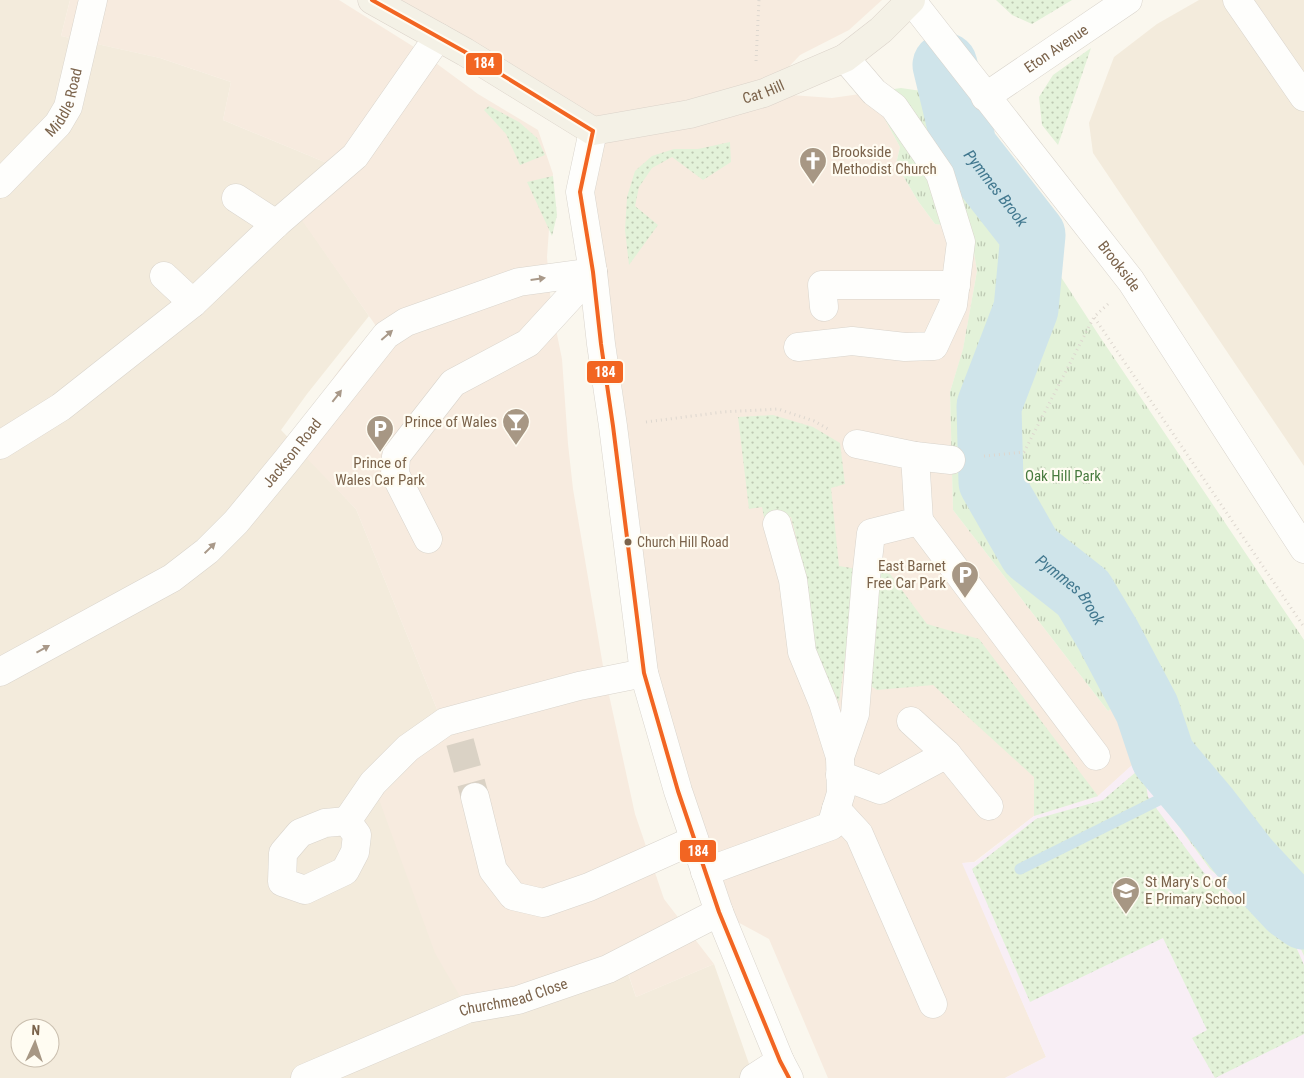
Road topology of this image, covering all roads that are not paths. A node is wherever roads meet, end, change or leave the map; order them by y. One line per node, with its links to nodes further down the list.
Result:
1 (93, 0): 11 (street, Middle Road)
2 (372, 0): 6 (main road)
3 (911, 0): 7 (main road, Cat Hill); 8 (street, Brookside)
4 (1128, 0): 8 (street, Eton Avenue)
5 (1237, 0): 9 (street)
6 (438, 38): 10 (main road); 13 (street)
7 (845, 58): 10 (main road, Cat Hill); 16 (street)
8 (986, 96): 27 (street, Brookside)
9 (1304, 97)
10 (593, 131): 14 (street)
11 (0, 184)
12 (236, 198): 13 (street)
13 (276, 224): 17 (street)
14 (593, 272): 26 (street); 28 (street, Jackson Road, one-way to 14); 29 (street)
15 (164, 276): 17 (street)
16 (956, 286): 18 (street); 19 (street)
17 (193, 303): 21 (street)
18 (824, 307)
19 (798, 347)
20 (857, 444): 22 (street)
21 (0, 445)
22 (915, 456): 23 (street); 24 (street)
23 (951, 460)
24 (919, 521): 32 (street); 33 (street)
25 (777, 524): 33 (street)
26 (428, 539)
27 (1304, 549)
28 (0, 672)
29 (644, 672): 37 (street); 38 (street)
30 (910, 720): 31 (street)
31 (946, 754): 33 (street); 35 (street)
32 (1096, 756)
33 (840, 766): 36 (street)
34 (475, 797): 38 (street)
35 (990, 806)
36 (836, 809): 39 (street); 41 (street)
37 (347, 821)
38 (694, 840): 39 (street)
39 (705, 872): 40 (street)
40 (719, 912): 42 (street); 43 (street, Churchmead Close)
41 (933, 1004)
42 (785, 1069): 44 (street)
43 (305, 1078)
44 (754, 1078)

